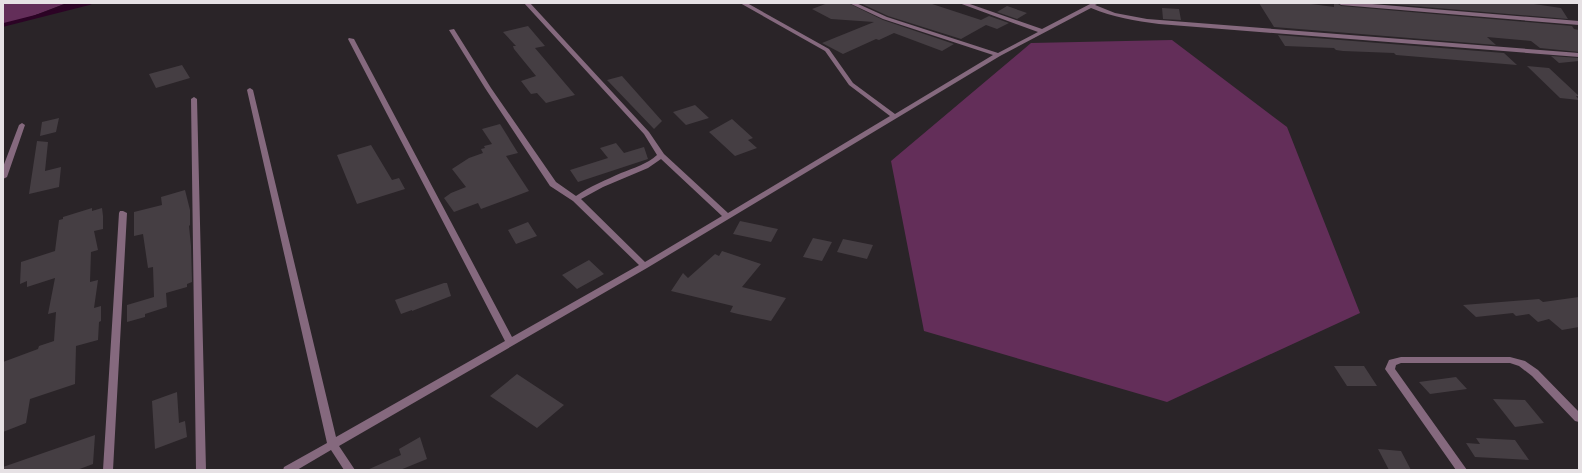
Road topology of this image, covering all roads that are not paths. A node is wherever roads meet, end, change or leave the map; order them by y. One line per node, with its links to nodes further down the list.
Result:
1 (527, 3): 17 (street)
2 (743, 3): 15 (street)
3 (852, 3): 11 (street)
4 (962, 3): 9 (street)
5 (1341, 3): 7 (street)
6 (1094, 4): 9 (street); 12 (street)
7 (1579, 23)
8 (452, 30): 19 (street)
9 (1042, 31): 11 (street)
10 (350, 39): 23 (street)
11 (998, 55): 15 (street)
12 (1579, 55)
13 (250, 90): 25 (street)
14 (194, 99): 27 (street)
15 (895, 117): 21 (street)
16 (22, 126): 18 (street)
17 (661, 155): 19 (street); 21 (street)
18 (3, 177)
19 (576, 199): 22 (street)
20 (123, 213): 26 (street)
21 (727, 216): 22 (street)
22 (644, 266): 23 (street)
23 (510, 342): 25 (street)
24 (1579, 418): 30 (street)
25 (332, 444): 28 (street); 29 (street)
26 (108, 470)
27 (201, 470)
28 (288, 470)
29 (350, 470)
30 (1462, 470)

